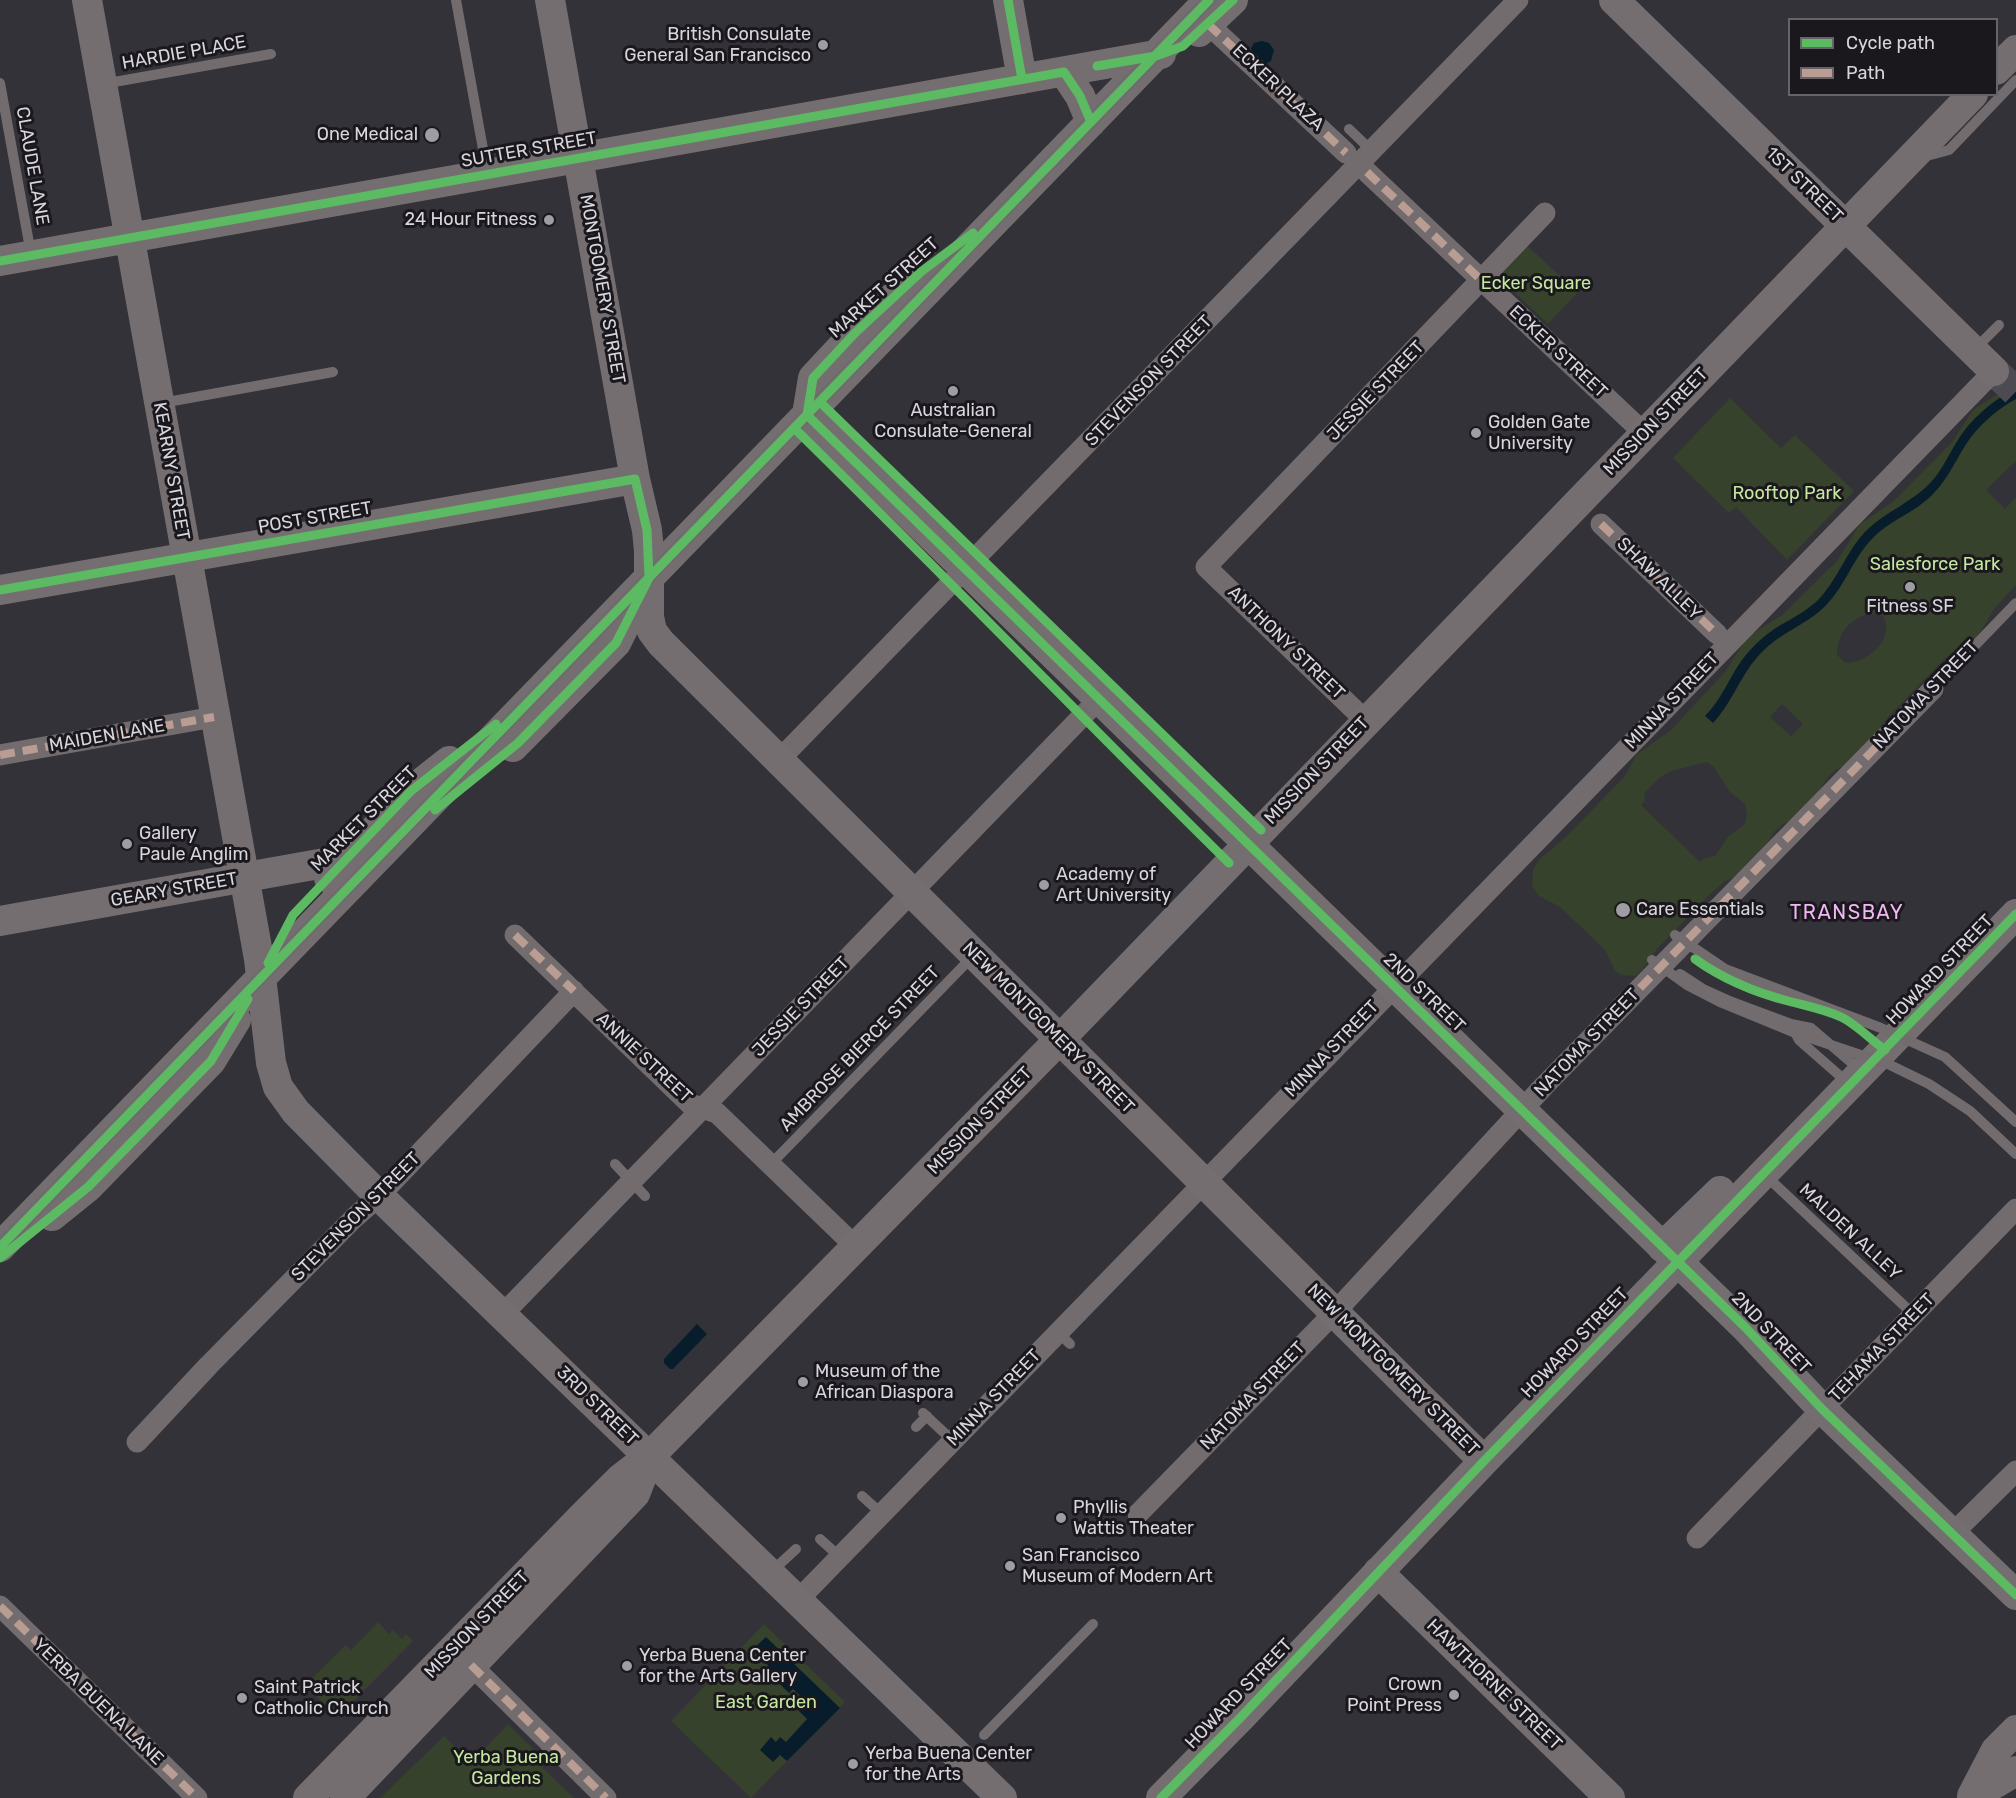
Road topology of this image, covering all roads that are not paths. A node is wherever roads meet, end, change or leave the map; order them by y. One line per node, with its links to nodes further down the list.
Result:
1 (87, 0): 17 (street, KEARNY STREET)
2 (456, 0): 26 (lane)
3 (550, 0): 23 (street, MONTGOMERY STREET)
4 (1008, 0): 14 (street)
5 (1233, 0): 8 (street, MARKET STREET)
6 (1518, 0): 21 (street, STEVENSON STREET)
7 (1614, 0): 28 (street, 1ST STREET)
8 (1208, 12): 11 (street, MARKET STREET); 22 (street, ECKER PLAZA)
9 (2016, 50): 12 (street)
10 (271, 54): 17 (lane, HARDIE PLACE)
11 (1156, 56): 13 (street, SUTTER STREET); 19 (street, MARKET STREET)
12 (1998, 68)
13 (1064, 72): 14 (street, SUTTER STREET); 19 (street)
14 (1022, 79): 23 (street, SUTTER STREET)
15 (2016, 80): 24 (lane, MISSION STREET)
16 (0, 83): 30 (lane, CLAUDE LANE)
17 (102, 84): 29 (street, KEARNY STREET)
18 (1971, 96): 24 (street, MISSION STREET)
19 (1091, 122): 37 (street, MARKET STREET)
20 (1349, 129): 21 (lane)
21 (1372, 151): 43 (street, STEVENSON STREET)
22 (1347, 153)
23 (578, 158): 26 (street, SUTTER STREET); 39 (street, MONTGOMERY STREET)
24 (1908, 162): 28 (street, MISSION STREET)
25 (1367, 172): 32 (street, ECKER STREET)
26 (488, 174): 29 (street, SUTTER STREET)
27 (1545, 213): 32 (street, JESSIE STREET)
28 (1846, 226): 34 (street, 1ST STREET); 38 (street, MISSION STREET)
29 (129, 238): 30 (street, SUTTER STREET); 36 (street, KEARNY STREET)
30 (31, 255): 31 (street, SUTTER STREET)
31 (0, 261)
32 (1481, 280): 38 (street, ECKER STREET); 42 (street, JESSIE STREET)
33 (1999, 325): 34 (lane)
34 (1984, 360): 68 (street, MINNA STREET)
35 (333, 372): 36 (lane)
36 (159, 404): 41 (street, KEARNY STREET)
37 (807, 415): 43 (street, 2ND STREET); 44 (street, MARKET STREET)
38 (1645, 434): 52 (street, MISSION STREET)
39 (635, 479): 41 (street, POST STREET); 44 (street, MONTGOMERY STREET)
40 (1601, 524): 47 (street, SHAW ALLEY)
41 (186, 557): 45 (street, POST STREET); 51 (street, KEARNY STREET)
42 (1206, 567): 52 (street, ANTHONY STREET)
43 (965, 569): 50 (street, 2ND STREET); 54 (street, STEVENSON STREET)
44 (649, 578): 48 (street, MARKET STREET); 54 (street, NEW MONTGOMERY STREET); 56 (street, MARKET STREET)
45 (0, 590)
46 (2016, 603): 49 (lane, NATOMA STREET)
47 (1717, 634)
48 (545, 685): 56 (street, MARKET STREET); 57 (street, MARKET STREET)
49 (1933, 689): 74 (street, NATOMA STREET)
50 (1099, 699): 55 (street, 2ND STREET); 59 (street, JESSIE STREET)
51 (214, 717): 53 (street, MAIDEN LANE); 58 (street, KEARNY STREET)
52 (1366, 721): 55 (street, MISSION STREET)
53 (0, 755)
54 (779, 760): 59 (street, NEW MONTGOMERY STREET)
55 (1247, 844): 68 (street, 2ND STREET); 71 (street, MISSION STREET)
56 (382, 853): 67 (street, MARKET STREET)
57 (347, 859): 58 (street, GEARY STREET); 67 (street, MARKET STREET)
58 (243, 878): 61 (street, GEARY STREET); 67 (street, KEARNY STREET)
59 (912, 892): 64 (street, NEW MONTGOMERY STREET); 73 (street, JESSIE STREET)
60 (2016, 914): 72 (street, HOWARD STREET)
61 (0, 921)
62 (514, 935): 69 (street, ANNIE STREET)
63 (1675, 935): 76 (lane, bridge)
64 (974, 955): 71 (street, NEW MONTGOMERY STREET); 79 (lane, AMBROSE BIERCE STREET)
65 (1652, 960): 77 (lane, bridge)
66 (1680, 975): 70 (lane)
67 (261, 977): 83 (street, 3RD STREET); 85 (street, MARKET STREET); 88 (street, MARKET STREET)
68 (1394, 986): 74 (street, 2ND STREET); 81 (street, MINNA STREET)
69 (574, 991): 73 (street, ANNIE STREET); 83 (street, STEVENSON STREET)
70 (1791, 1024): 72 (lane); 72 (lane)
71 (1060, 1039): 81 (street, NEW MONTGOMERY STREET); 86 (street, MISSION STREET)
72 (1857, 1079): 75 (street, HOWARD STREET)
73 (703, 1108): 79 (street, ANNIE STREET); 82 (street, JESSIE STREET)
74 (1522, 1111): 87 (street, 2ND STREET); 89 (street, NATOMA STREET)
75 (1821, 1116): 80 (street, HOWARD STREET); 87 (street)
76 (2016, 1122)
77 (2016, 1154)
78 (615, 1164): 82 (lane)
79 (770, 1165): 86 (street, ANNIE STREET)
80 (1764, 1174): 87 (street, HOWARD STREET); 91 (lane, MALDEN ALLEY)
81 (1203, 1183): 89 (street, NEW MONTGOMERY STREET); 94 (street, MINNA STREET)
82 (638, 1189): 90 (street, JESSIE STREET)
83 (379, 1197): 90 (street, 3RD STREET); 95 (street, STEVENSON STREET)
84 (2016, 1209): 91 (street, TEHAMA STREET)
85 (0, 1247)
86 (856, 1247): 96 (street, MISSION STREET)
87 (1670, 1255): 92 (street, 2ND STREET); 97 (street, HOWARD STREET)
88 (0, 1258)
89 (1335, 1312): 97 (street, NEW MONTGOMERY STREET); 101 (street, NATOMA STREET)
90 (502, 1315): 96 (street, 3RD STREET)
91 (1914, 1315): 92 (street, TEHAMA STREET)
92 (1822, 1409): 102 (street, 2ND STREET); 103 (street, TEHAMA STREET)
93 (916, 1427): 94 (lane)
94 (952, 1441): 100 (street, MINNA STREET)
95 (137, 1442)
96 (650, 1456): 108 (street, 3RD STREET); 113 (street, MISSION STREET); 119 (street, MISSION STREET)
97 (1484, 1461): 107 (street, HOWARD STREET)
98 (2016, 1471): 102 (street)
99 (862, 1496): 100 (lane)
100 (882, 1514): 106 (street, MINNA STREET)
101 (1138, 1514)
102 (1951, 1535): 109 (street, 2ND STREET)
103 (1696, 1538)
104 (820, 1539): 106 (lane)
105 (796, 1549): 108 (lane)
106 (840, 1557): 110 (street, MINNA STREET)
107 (1378, 1572): 123 (street, HOWARD STREET); 124 (street, HAWTHORNE STREET)
108 (770, 1574): 110 (street, 3RD STREET)
109 (2016, 1595)
110 (798, 1600): 122 (street, 3RD STREET)
111 (0, 1606): 118 (street, YERBA BUENA LANE)
112 (1093, 1623): 115 (lane)
113 (471, 1665): 120 (street, MISSION STREET); 121 (street)
114 (2016, 1730): 117 (street)
115 (984, 1735)
116 (2016, 1771): 117 (street)
117 (1971, 1797)
118 (197, 1798)
119 (308, 1798)
120 (345, 1798)
121 (606, 1798)
122 (1002, 1798)
123 (1161, 1798)
124 (1610, 1798)

